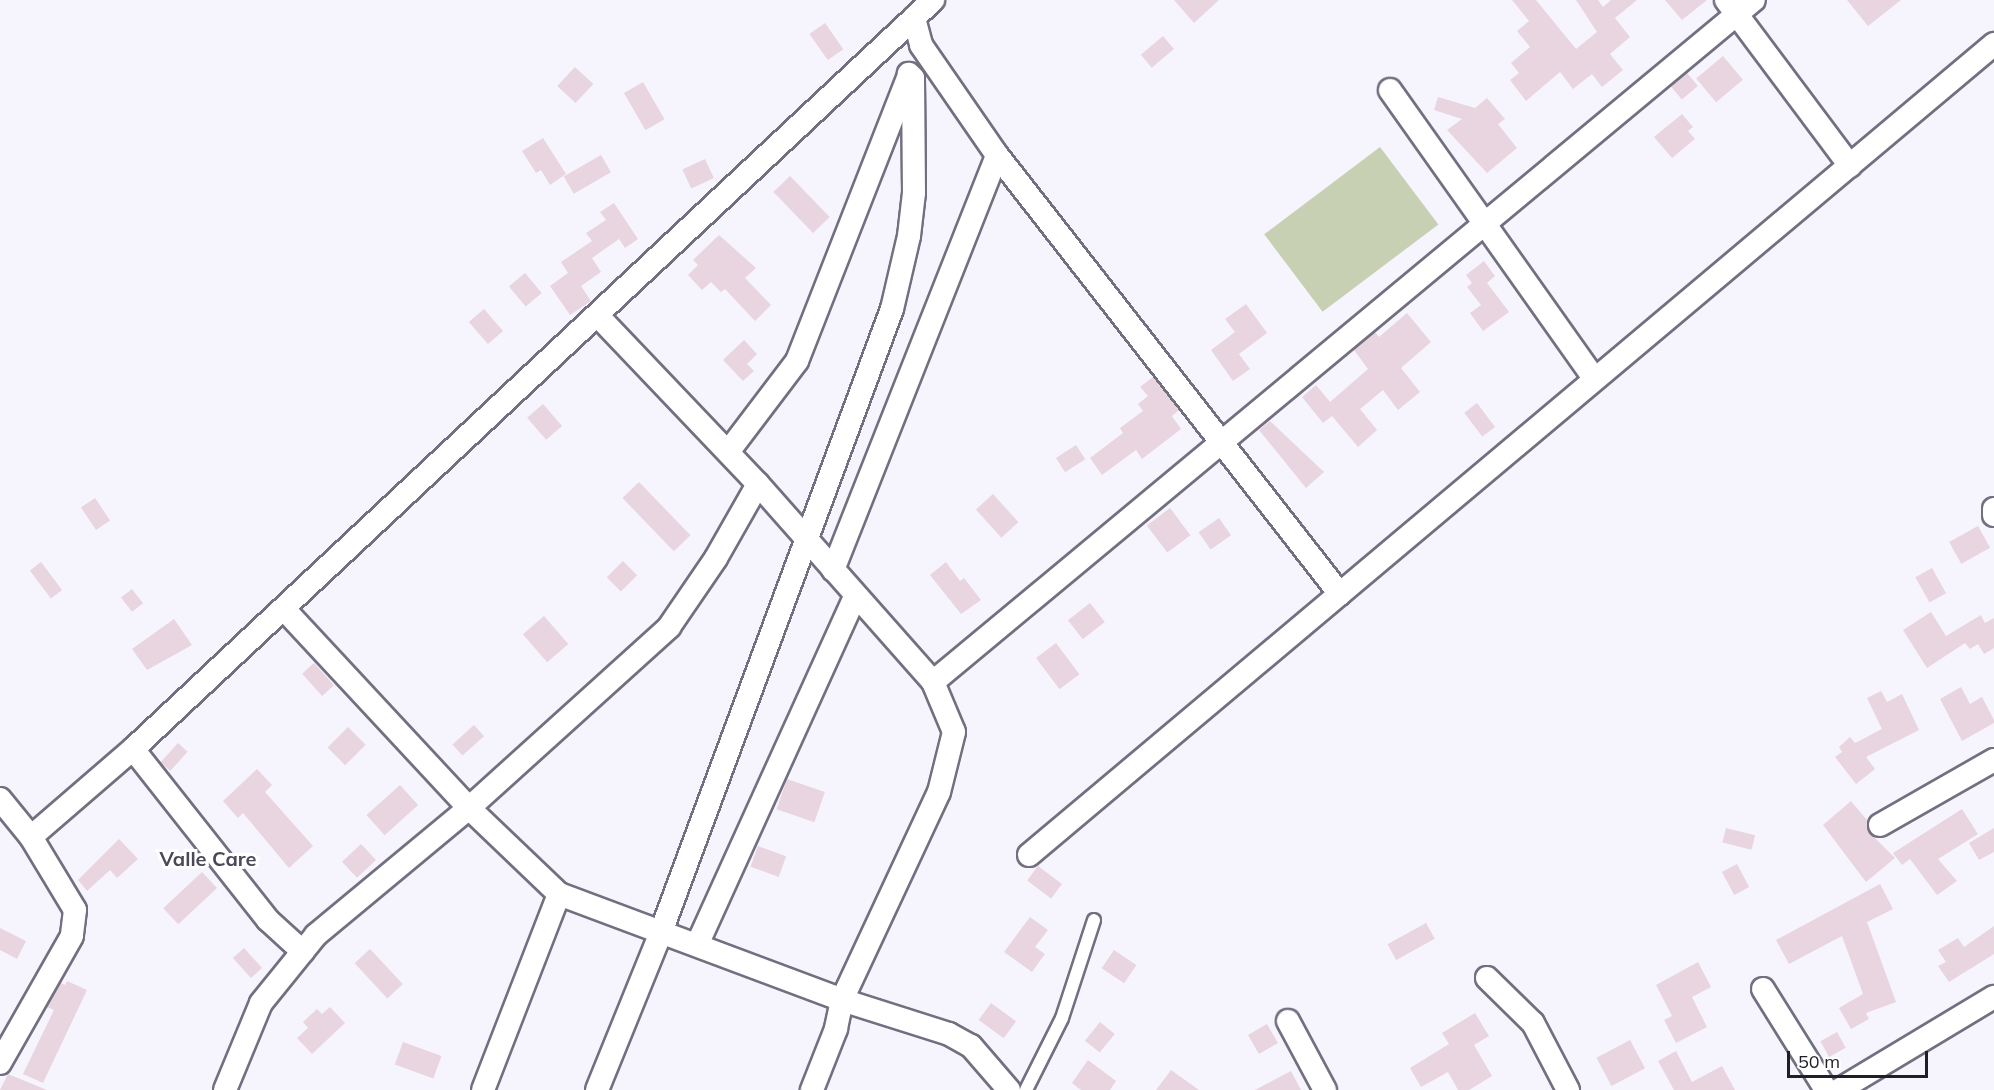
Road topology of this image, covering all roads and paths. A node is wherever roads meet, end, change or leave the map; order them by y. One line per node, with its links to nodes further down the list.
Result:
1 (933, 0): 3 (street)
2 (1739, 5): 9 (street); 10 (street)
3 (914, 18): 5 (street); 11 (street)
4 (1994, 44): 9 (street)
5 (921, 45): 6 (street); 8 (street)
6 (909, 74): 14 (street); 18 (street)
7 (1390, 90): 10 (street)
8 (997, 155): 13 (street); 19 (street)
9 (1850, 165): 12 (street)
10 (1484, 224): 12 (street); 13 (street)
11 (598, 316): 14 (street); 22 (street)
12 (1595, 380): 20 (street)
13 (1221, 442): 20 (street); 23 (street)
14 (728, 452): 15 (street)
15 (758, 483): 18 (street); 27 (street)
16 (1994, 509): 17 (street)
17 (1994, 515)
18 (805, 538): 19 (street); 33 (street)
19 (833, 570): 21 (street)
20 (1340, 594): 30 (street)
21 (855, 596): 23 (street); 34 (street)
22 (284, 609): 24 (street); 27 (street)
23 (933, 682): 39 (street)
24 (134, 749): 29 (street); 35 (street)
25 (1994, 760): 28 (street)
26 (0, 799): 29 (street)
27 (469, 808): 31 (street); 35 (street)
28 (1880, 825)
29 (31, 837): 41 (street)
30 (1029, 855)
31 (559, 894): 33 (street); 43 (street)
32 (1094, 920): 47 (lane)
33 (661, 932): 34 (street); 44 (street)
34 (697, 945): 39 (street)
35 (303, 952): 42 (street)
36 (1487, 978): 49 (street)
37 (1763, 989): 50 (street)
38 (1994, 998): 51 (street)
39 (842, 1000): 45 (street); 46 (street)
40 (1288, 1021): 48 (street)
41 (0, 1064)
42 (225, 1090)
43 (483, 1090)
44 (597, 1090)
45 (812, 1090)
46 (1009, 1090)
47 (1026, 1090)
48 (1325, 1090)
49 (1568, 1090)
50 (1826, 1090)
51 (1839, 1090)

